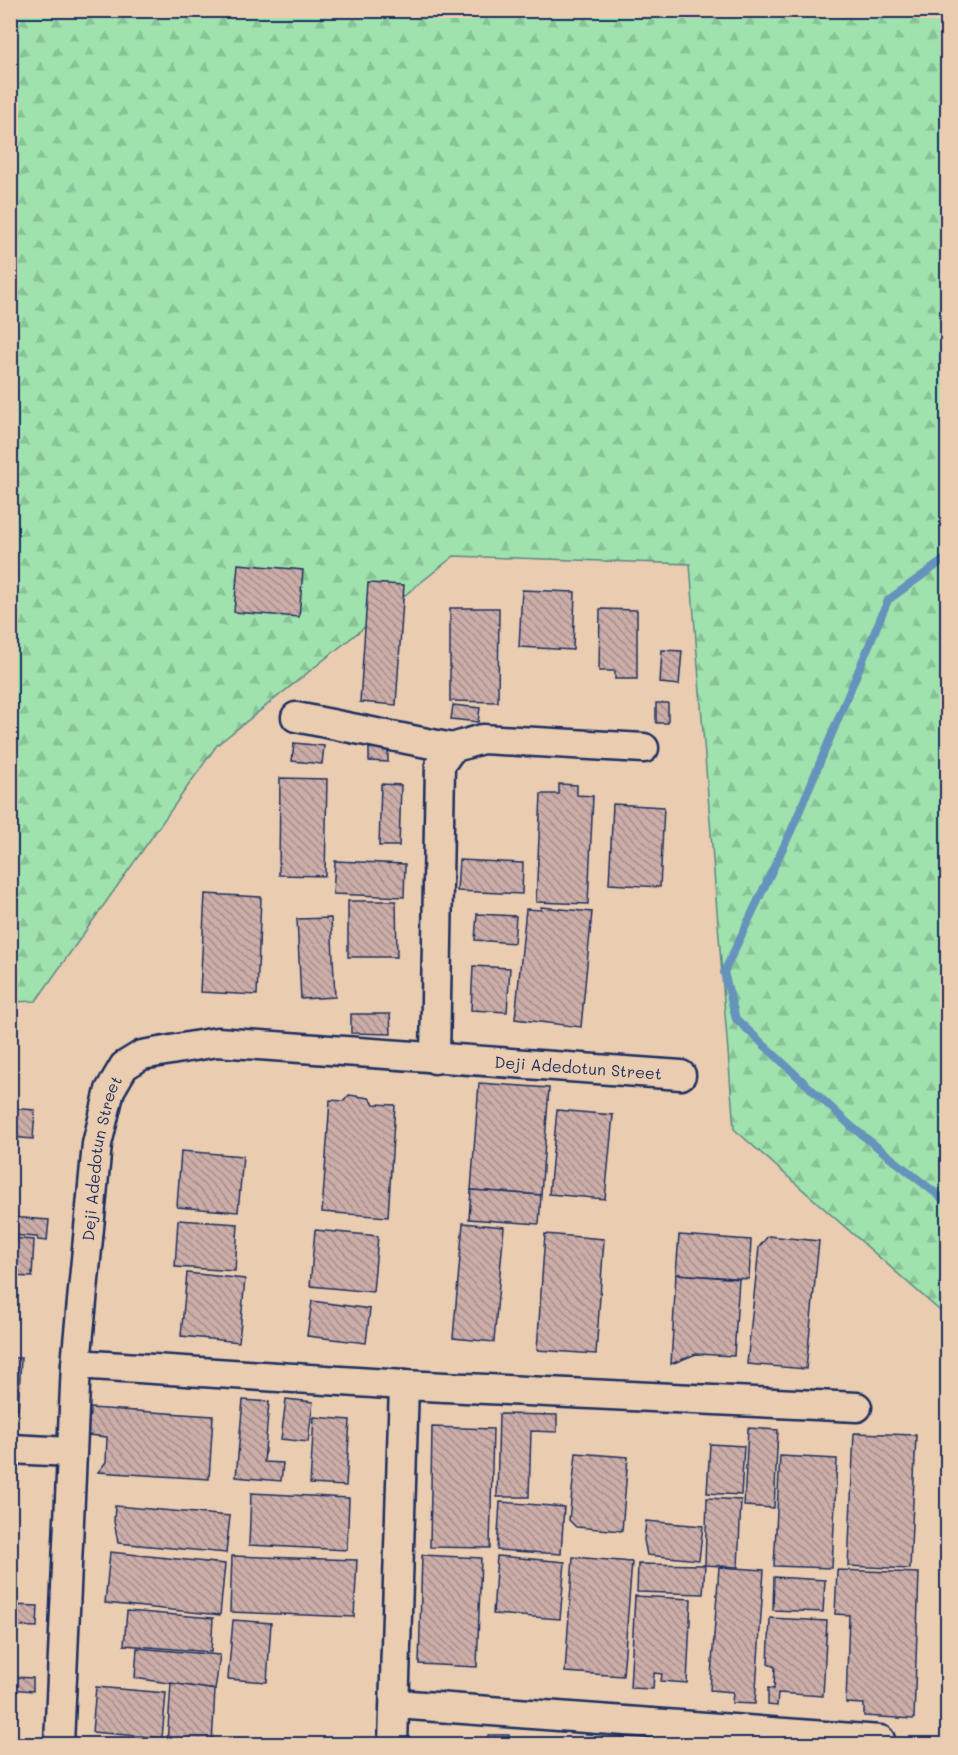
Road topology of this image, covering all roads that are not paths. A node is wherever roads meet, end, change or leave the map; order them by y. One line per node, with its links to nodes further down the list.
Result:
1 (296, 717): 2 (street)
2 (452, 748): 3 (street); 4 (street)
3 (644, 748)
4 (435, 1059): 5 (street, Deji Adedotun Street); 6 (street, Deji Adedotun Street)
5 (681, 1075)
6 (76, 1364): 7 (street); 10 (street, Deji Adedotun Street)
7 (404, 1384): 8 (street); 11 (street)
8 (857, 1407)
9 (10, 1449): 10 (street)
10 (71, 1452): 13 (street, Deji Adedotun Street)
11 (396, 1704): 12 (street); 14 (street)
12 (880, 1740)
13 (59, 1744)
14 (393, 1744)

